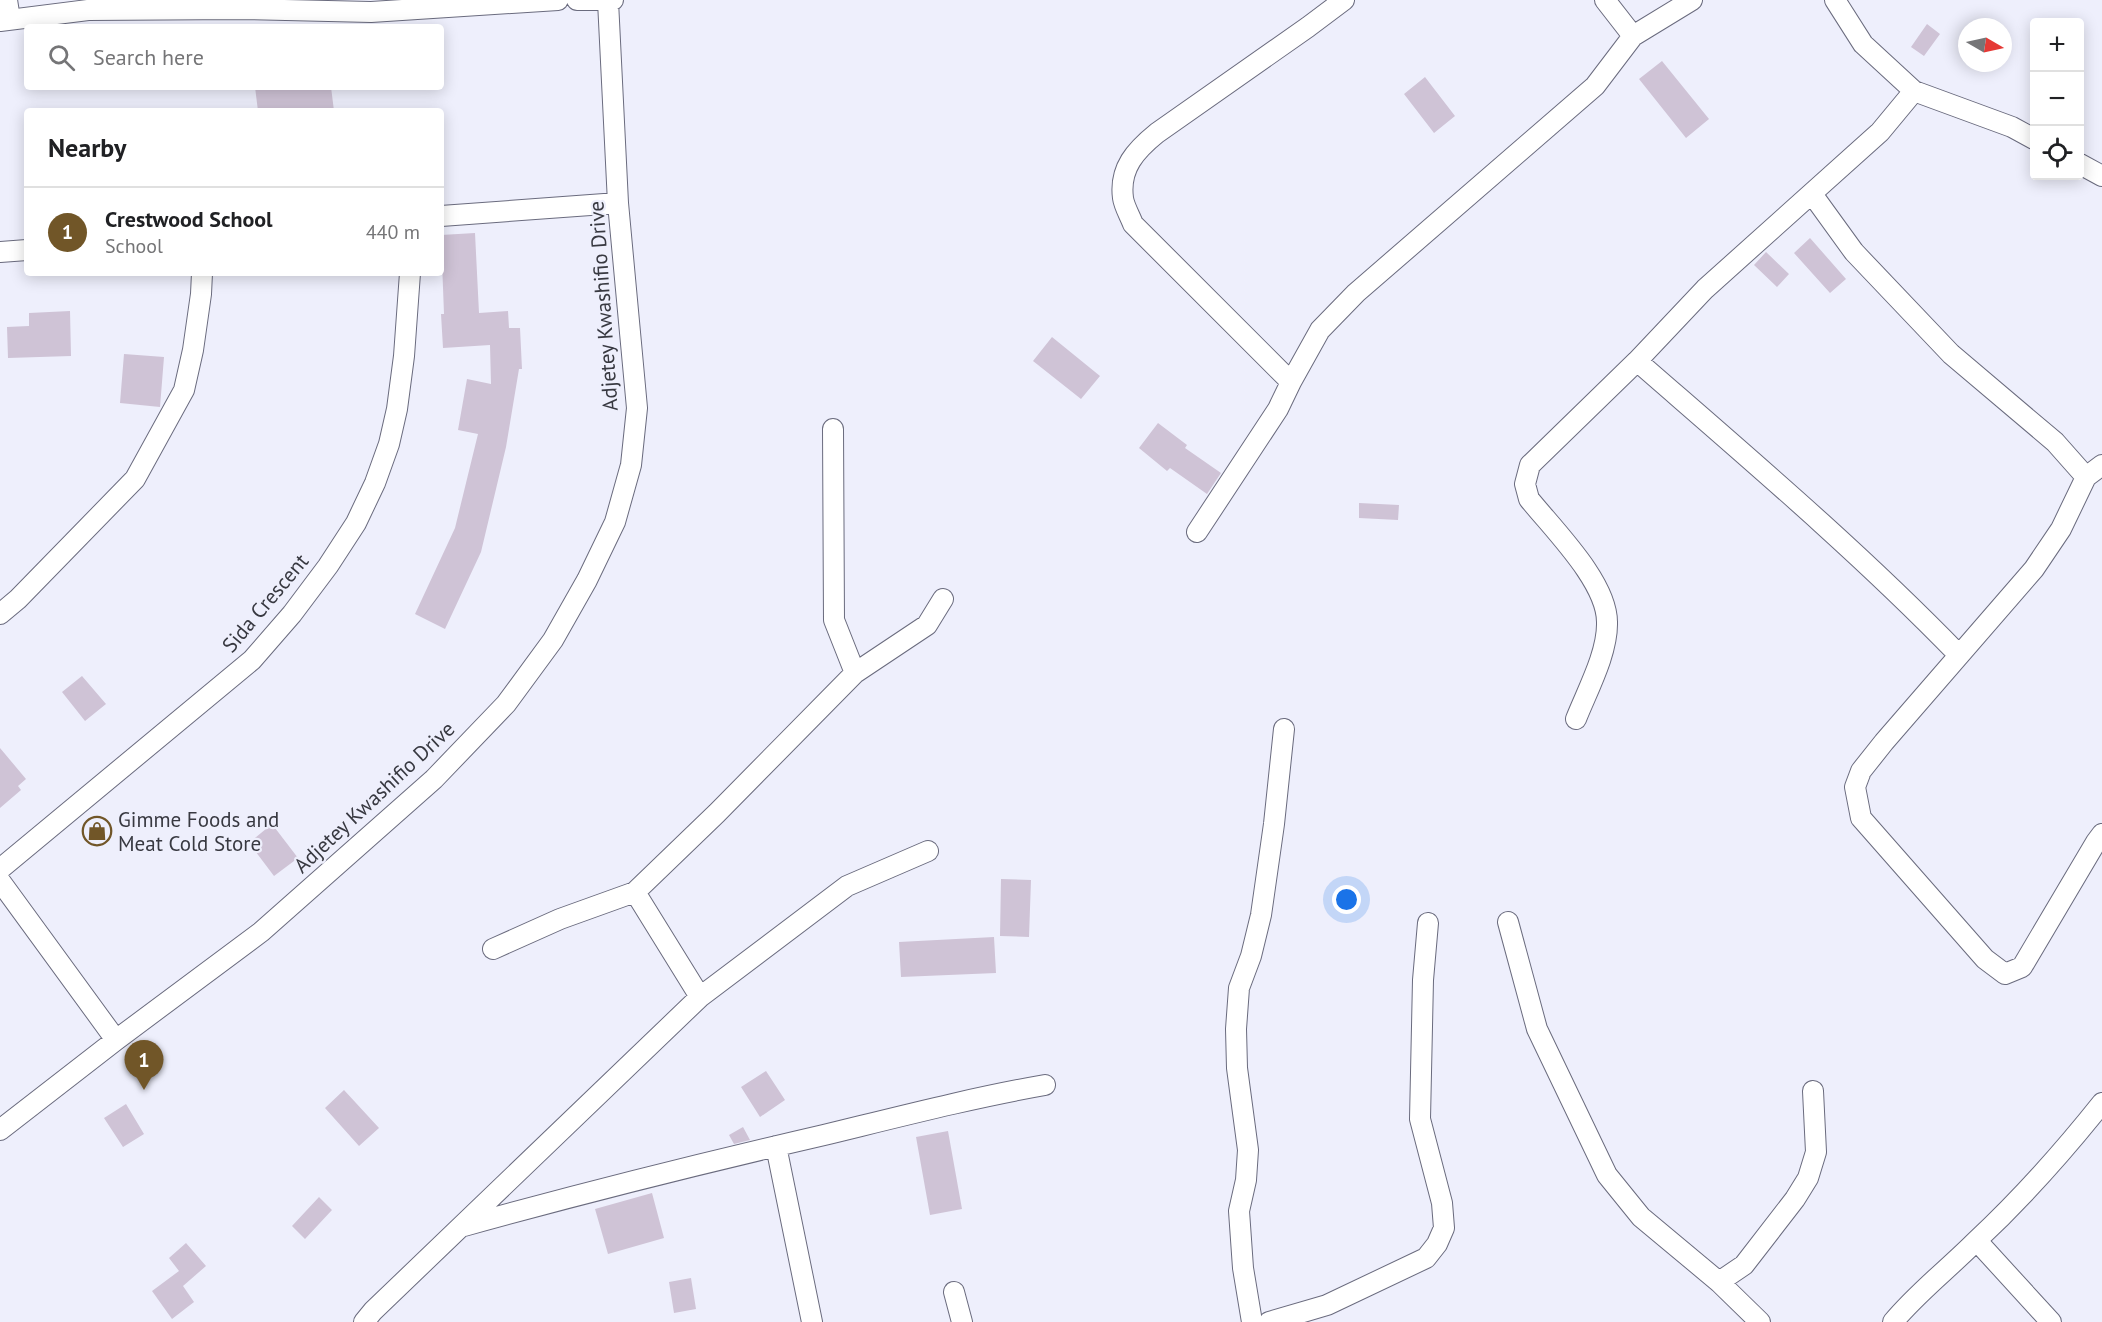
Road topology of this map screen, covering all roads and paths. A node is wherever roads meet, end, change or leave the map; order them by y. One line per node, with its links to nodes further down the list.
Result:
1 (558, 0): 9 (street)
2 (577, 0): 3 (street)
3 (610, 0): 17 (street, Adjetey Kwashifio Drive)
4 (1344, 0): 24 (street)
5 (1605, 0): 11 (street)
6 (1692, 0): 11 (street)
7 (1835, 0): 12 (street)
8 (241, 4): 9 (street); 10 (street)
9 (345, 6)
10 (6, 13)
11 (1633, 36): 24 (street)
12 (1914, 91): 13 (street); 16 (street)
13 (2030, 137)
14 (2084, 167): 15 (street)
15 (2102, 176)
16 (1812, 194): 23 (street); 27 (street)
17 (618, 203): 18 (street); 44 (street, Adjetey Kwashifio Drive)
18 (444, 216)
19 (24, 250): 20 (street)
20 (0, 252)
21 (202, 276): 30 (street)
22 (410, 276): 37 (street, Sida Crescent)
23 (1637, 361): 31 (street); 33 (street)
24 (1292, 382): 28 (street)
25 (833, 429): 32 (street)
26 (2102, 465): 27 (street)
27 (2086, 477): 31 (street)
28 (1197, 532)
29 (943, 599): 32 (street)
30 (0, 614)
31 (1958, 654): 35 (street)
32 (855, 673): 39 (street)
33 (1576, 719)
34 (1284, 729): 57 (street)
35 (2102, 834)
36 (928, 851): 43 (street)
37 (0, 869)
38 (0, 881): 44 (street)
39 (635, 892): 42 (street); 43 (street)
40 (1508, 922): 52 (street)
41 (1428, 923): 58 (street)
42 (493, 949)
43 (700, 997): 50 (street)
44 (116, 1040): 48 (street, Adjetey Kwashifio Drive)
45 (1045, 1085): 49 (street)
46 (1813, 1091): 52 (street)
47 (2102, 1103): 51 (street)
48 (0, 1130)
49 (776, 1146): 50 (street); 55 (street)
50 (461, 1227): 54 (street)
51 (1977, 1241): 60 (street); 61 (street)
52 (1719, 1282): 59 (street)
53 (954, 1292): 56 (street)
54 (364, 1322)
55 (812, 1322)
56 (962, 1322)
57 (1252, 1322)
58 (1269, 1322)
59 (1760, 1322)
60 (1893, 1322)
61 (2051, 1322)

